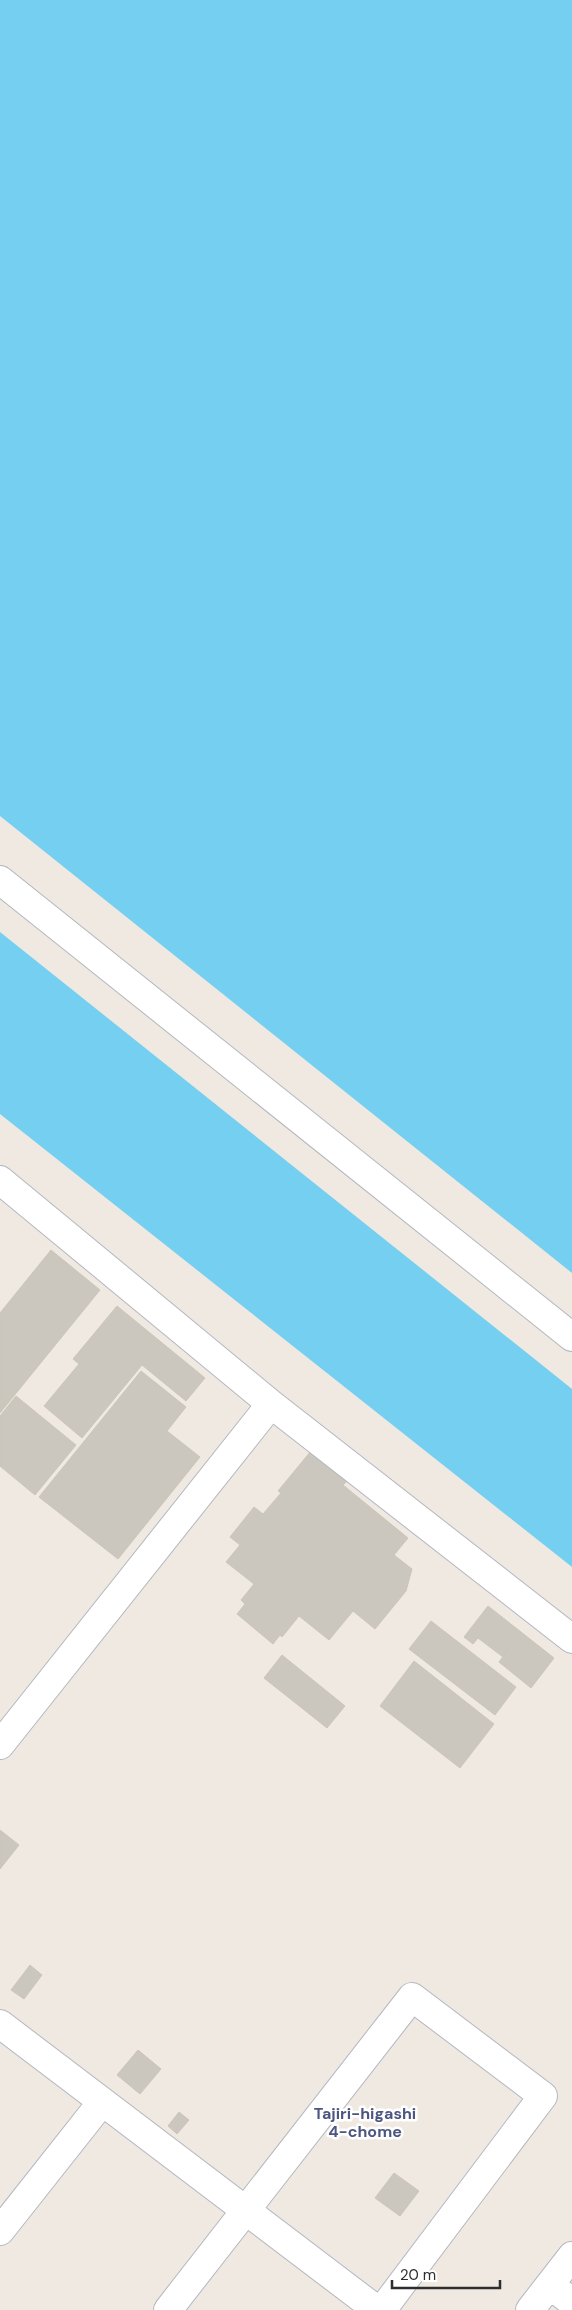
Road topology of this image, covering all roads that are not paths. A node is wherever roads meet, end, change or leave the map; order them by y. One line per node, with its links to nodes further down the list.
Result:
1 (0, 880): 3 (street)
2 (0, 1180): 4 (street)
3 (572, 1336)
4 (271, 1404): 5 (street); 6 (street)
5 (572, 1639)
6 (0, 1745)
7 (0, 2024): 8 (street)
8 (102, 2102): 9 (street); 10 (street)
9 (246, 2210): 14 (street); 15 (street); 16 (street)
10 (0, 2231)
11 (572, 2256): 12 (street)
12 (550, 2285): 13 (street); 17 (street)
13 (572, 2302)
14 (168, 2310)
15 (377, 2310)
16 (382, 2310)
17 (530, 2310)

